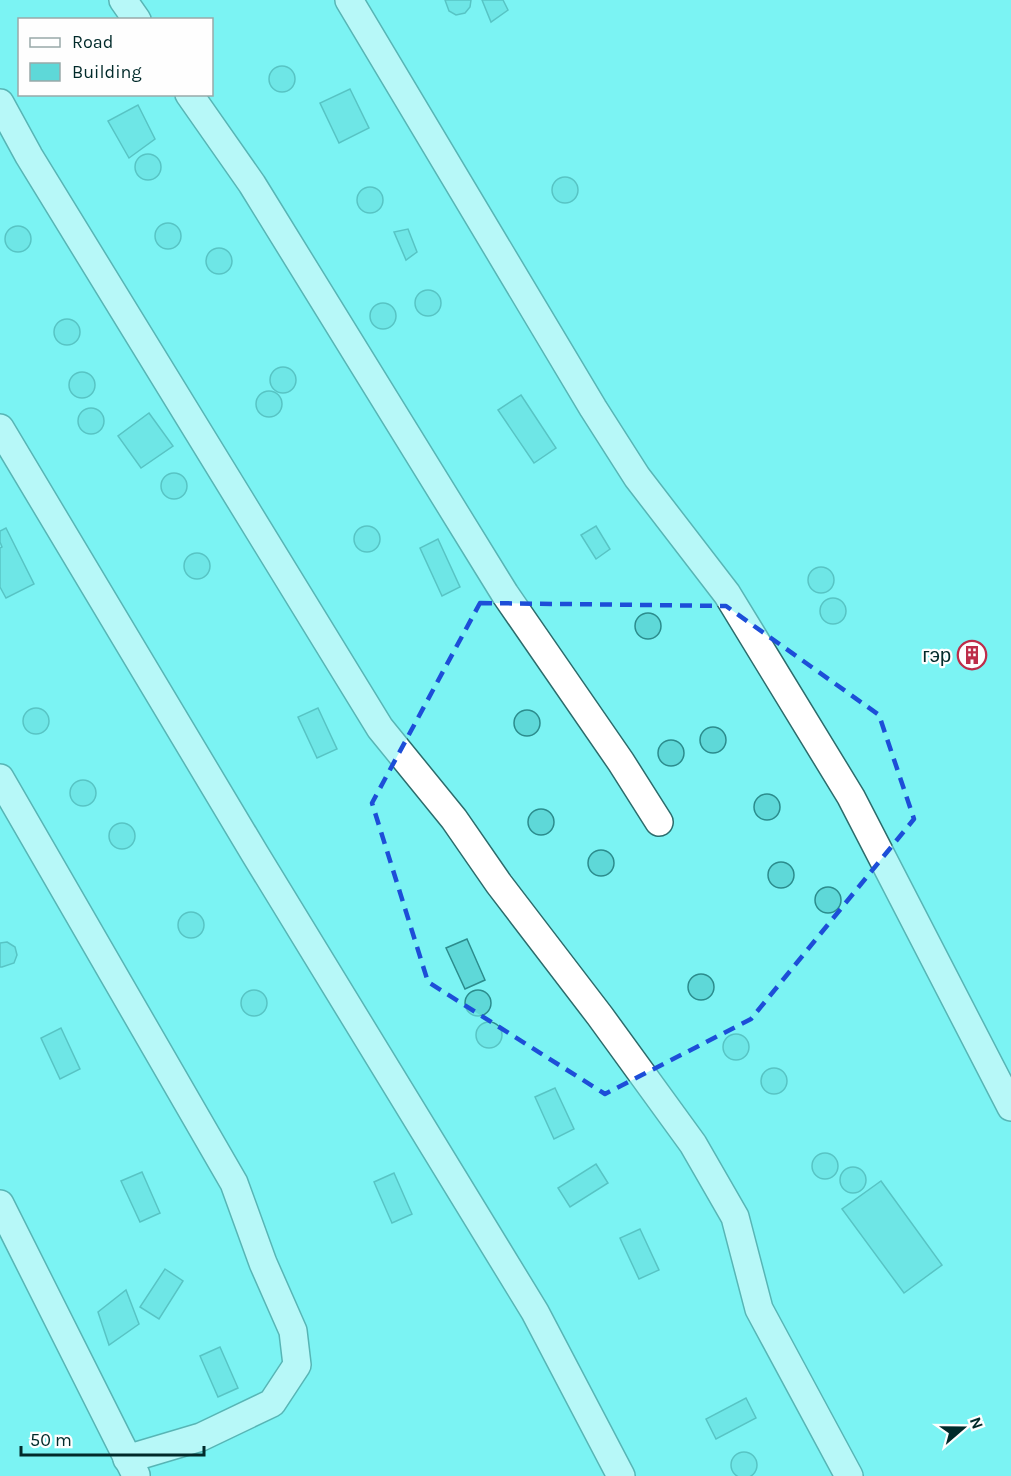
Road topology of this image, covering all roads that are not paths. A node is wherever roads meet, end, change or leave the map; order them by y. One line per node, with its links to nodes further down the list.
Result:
1 (123, 0): 3 (street)
2 (349, 0): 9 (street)
3 (135, 18)
4 (190, 96): 8 (street)
5 (0, 103): 13 (street)
6 (0, 428): 12 (street)
7 (0, 778): 11 (street)
8 (659, 822)
9 (1011, 1107)
10 (0, 1204): 11 (street)
11 (132, 1468)
12 (621, 1476)
13 (849, 1476)

